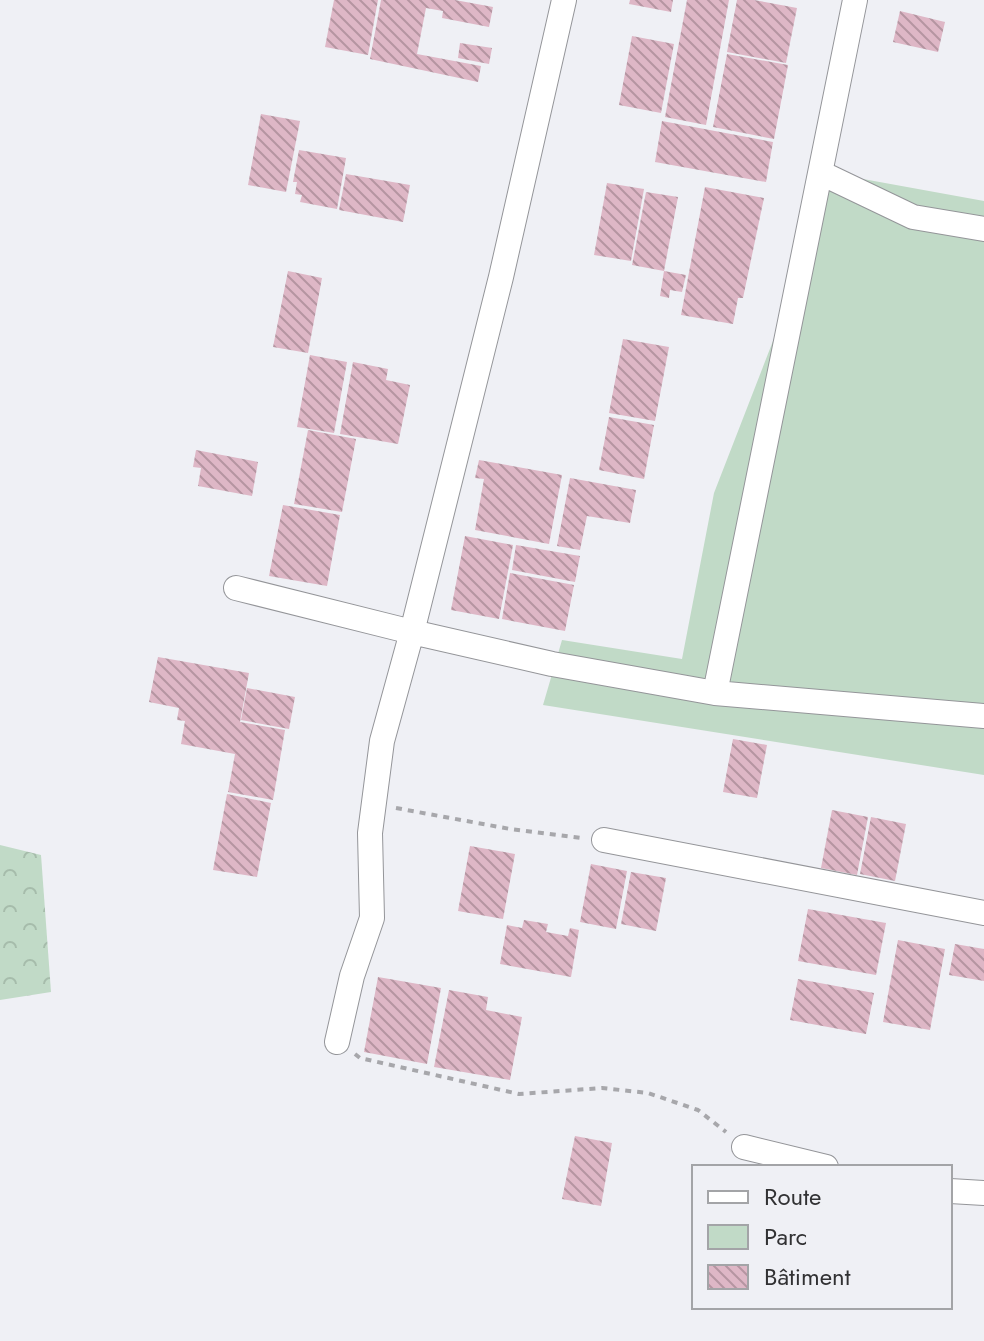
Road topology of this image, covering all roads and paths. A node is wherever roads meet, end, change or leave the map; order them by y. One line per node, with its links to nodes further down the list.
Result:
1 (564, 0): 6 (street)
2 (855, 0): 3 (street)
3 (821, 173): 4 (street); 7 (street)
4 (984, 229)
5 (236, 588): 6 (street)
6 (412, 632): 7 (street); 9 (street)
7 (715, 693): 8 (street)
8 (984, 716)
9 (374, 804): 10 (path); 12 (street)
10 (604, 840): 11 (street)
11 (984, 913)
12 (337, 1042): 13 (path)
13 (744, 1147): 14 (street)
14 (818, 1165)
15 (952, 1191): 16 (street)
16 (984, 1193)

